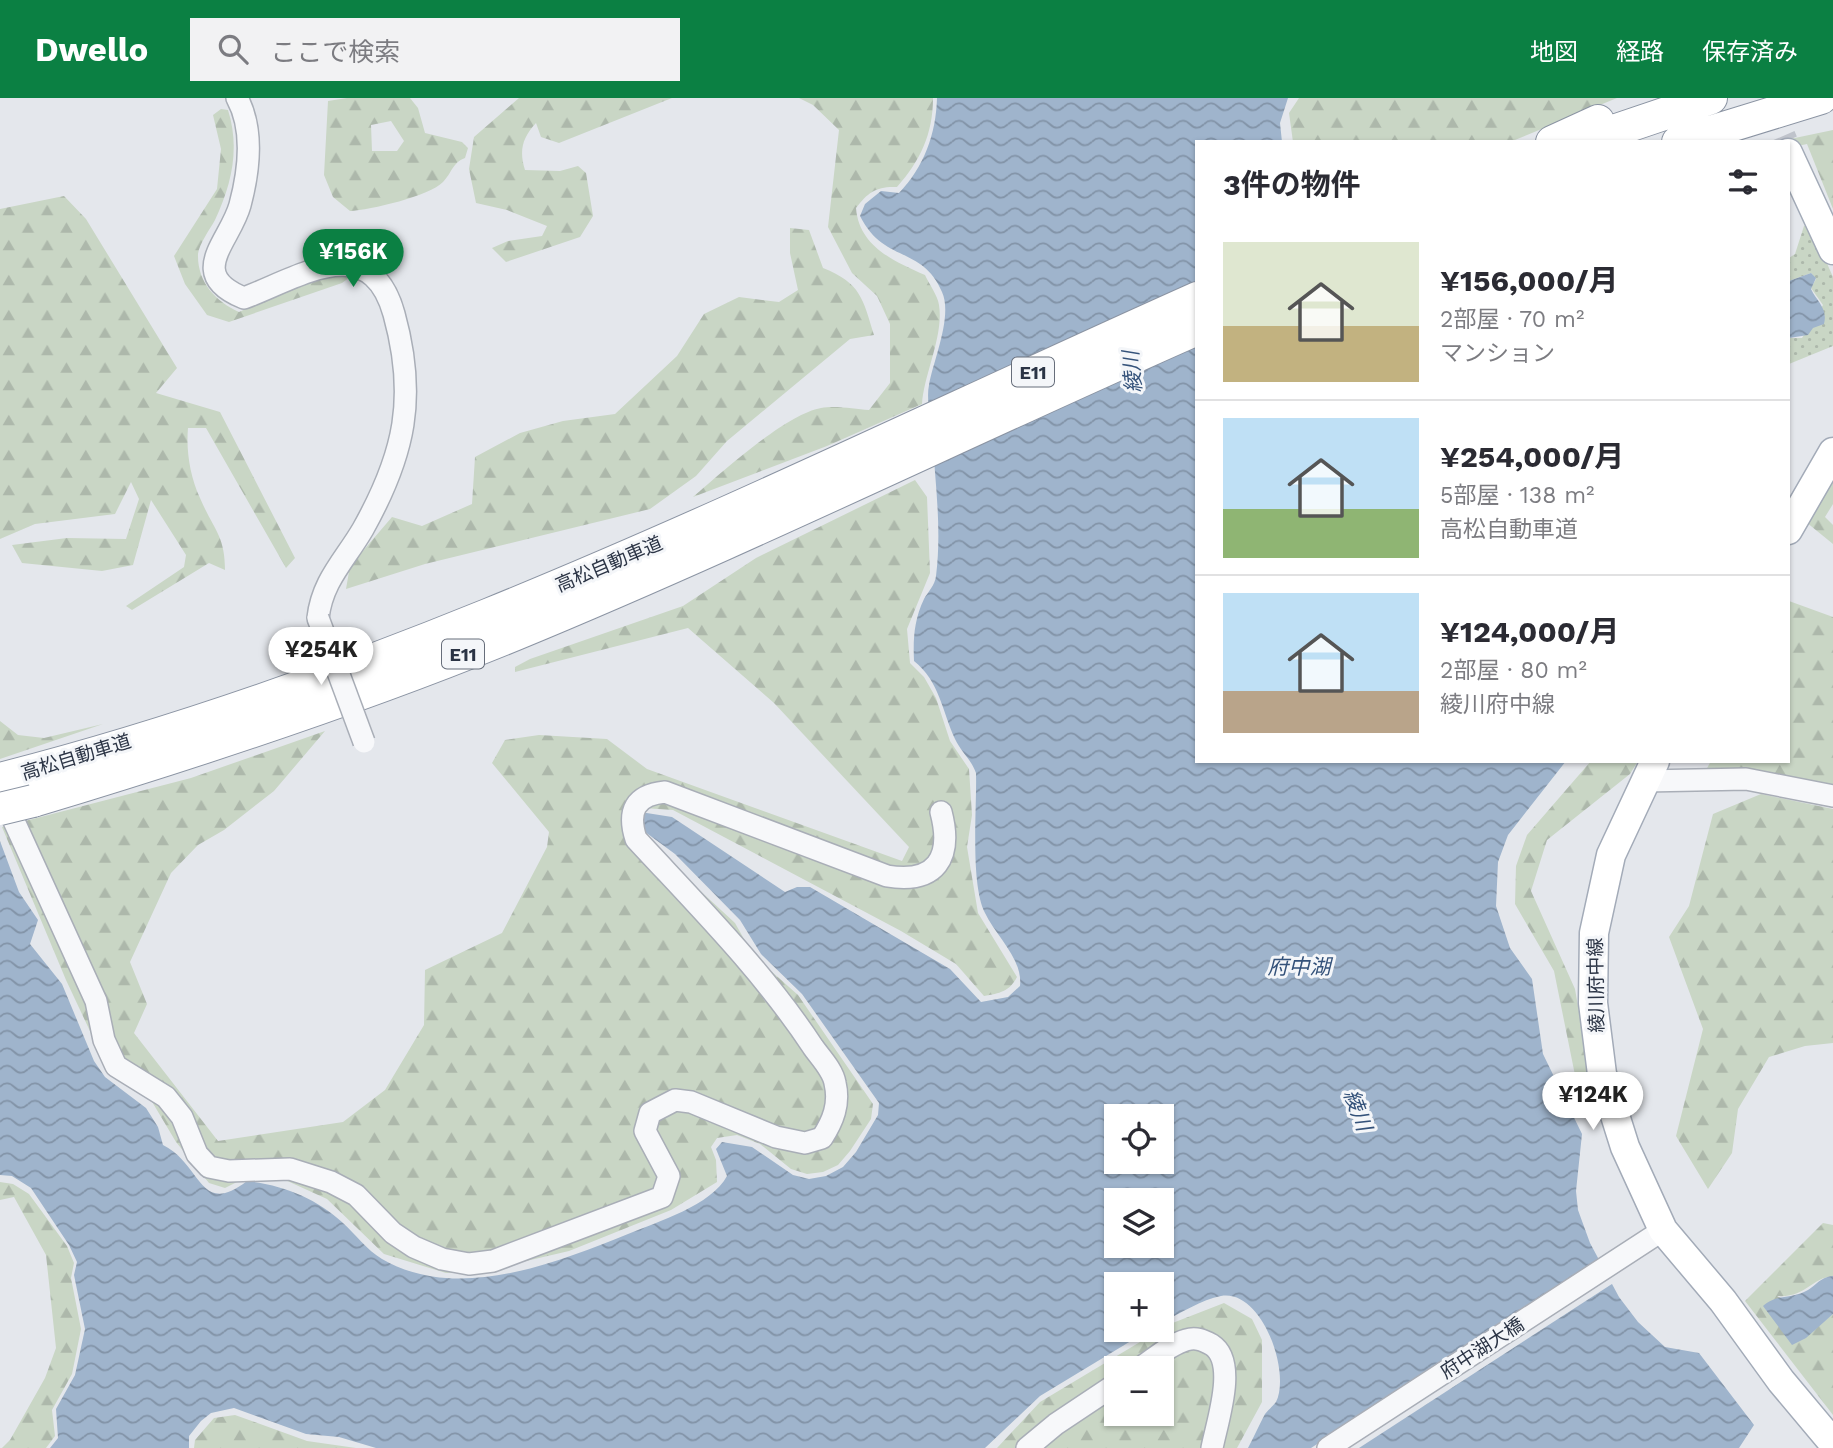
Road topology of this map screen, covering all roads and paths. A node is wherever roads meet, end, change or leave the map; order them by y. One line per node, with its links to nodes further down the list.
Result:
1 (237, 98): 17 (street, bridge)
2 (1660, 98): 6 (highway)
3 (1711, 98): 7 (highway)
4 (1821, 98): 8 (highway)
5 (1833, 114): 9 (highway)
6 (1557, 140)
7 (1587, 140)
8 (1684, 140)
9 (1735, 140)
10 (1790, 157): 11 (main road)
11 (1833, 250)
12 (1195, 299): 15 (highway, 高松自動車道 / E11)
13 (1195, 330): 15 (highway, 高松自動車道 / E11)
14 (1833, 452): 16 (main road)
15 (875, 460): 19 (highway, 高松自動車道 / E11)
16 (1790, 527)
17 (363, 742)
18 (1650, 771): 20 (street); 23 (main road, 綾川府中線)
19 (14, 786): 21 (highway, 高松自動車道 / E11, bridge); 22 (street)
20 (1833, 796)
21 (0, 809)
22 (941, 812)
23 (1662, 1230): 26 (main road, 綾川府中線); 29 (street, 府中湖大橋)
24 (1159, 1356): 28 (street)
25 (1104, 1392): 27 (street)
26 (1833, 1443)
27 (1027, 1448)
28 (1212, 1448)
29 (1328, 1448)

